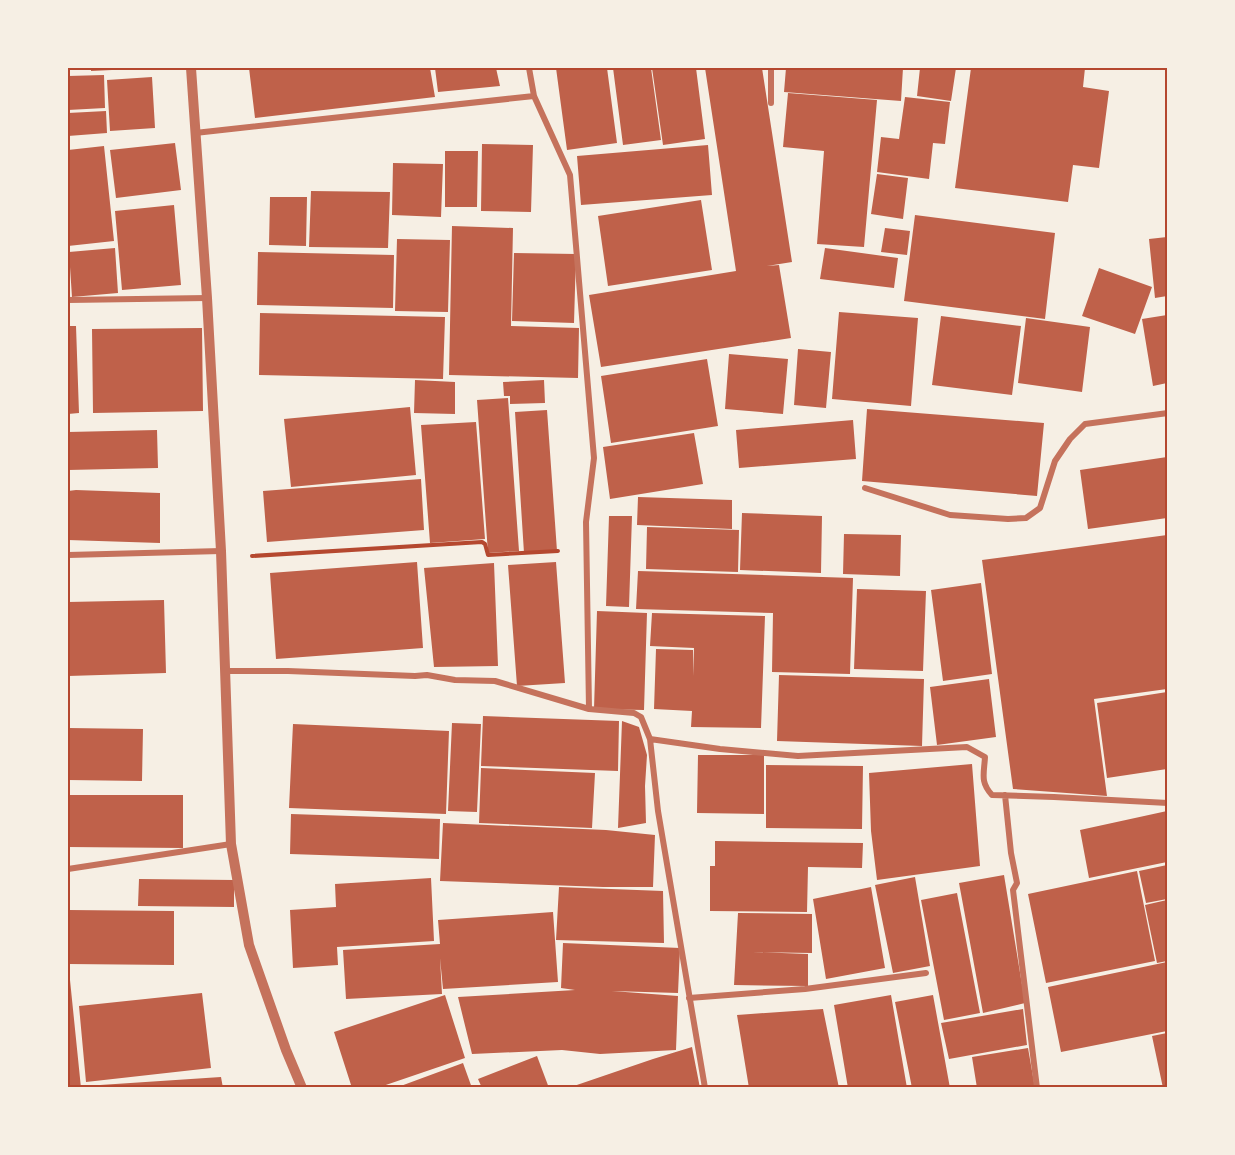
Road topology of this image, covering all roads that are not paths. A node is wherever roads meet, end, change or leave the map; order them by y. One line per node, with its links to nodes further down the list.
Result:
1 (191, 68): 6 (street)
2 (529, 68): 4 (street)
3 (771, 68): 5 (street)
4 (534, 96): 6 (street); 14 (street)
5 (771, 103)
6 (195, 133): 7 (street)
7 (207, 298): 8 (street); 11 (street)
8 (68, 300)
9 (1167, 413): 10 (street)
10 (865, 488)
11 (221, 551): 12 (street); 13 (street)
12 (68, 555)
13 (224, 671): 14 (street); 18 (street)
14 (589, 709): 15 (street)
15 (651, 739): 16 (street); 21 (street)
16 (1005, 795): 17 (street); 24 (street)
17 (1167, 803)
18 (231, 843): 19 (street); 22 (street)
19 (68, 869)
20 (926, 973): 21 (street)
21 (689, 998): 23 (street)
22 (302, 1088)
23 (705, 1088)
24 (1037, 1088)

